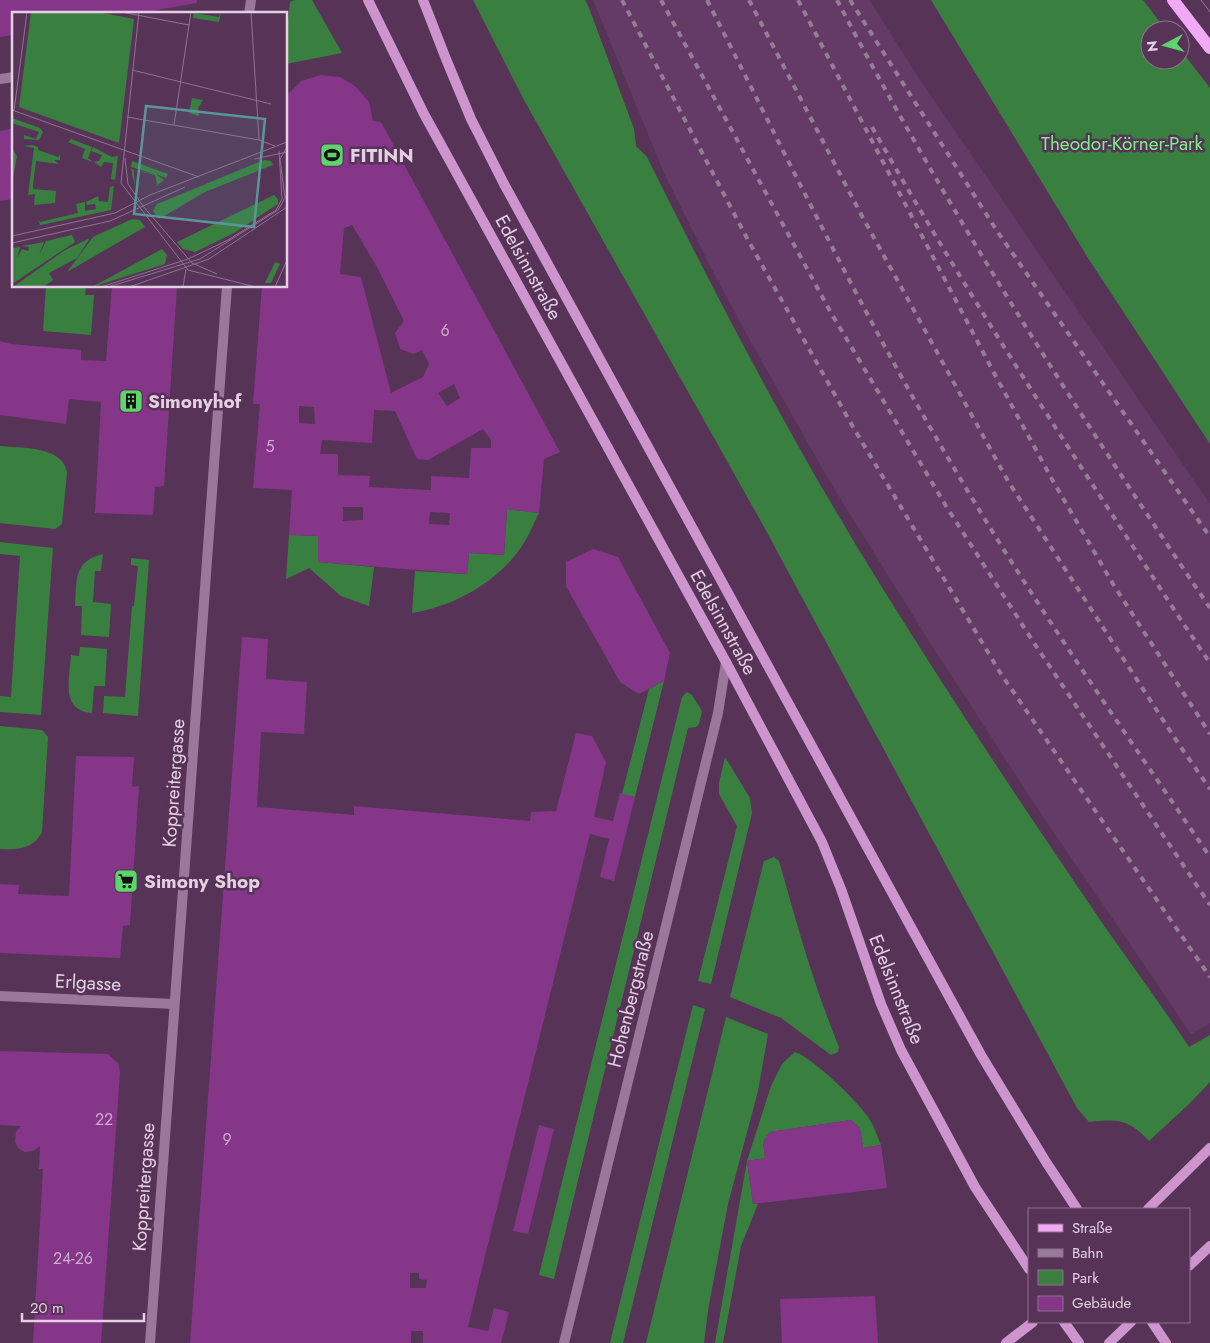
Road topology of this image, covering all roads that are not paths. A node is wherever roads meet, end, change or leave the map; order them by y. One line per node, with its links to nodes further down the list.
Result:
1 (368, 0): 6 (main road, Edelsinnstraße)
2 (423, 0): 10 (main road, Edelsinnstraße)
3 (1173, 0): 4 (main road)
4 (1210, 48)
5 (227, 288): 8 (street, Koppreitergasse)
6 (726, 662): 14 (main road, Edelsinnstraße); 20 (street, Hohenbergstraße)
7 (0, 996): 8 (street, Erlgasse)
8 (174, 1004): 19 (street, Koppreitergasse)
9 (1210, 1148): 11 (main road)
10 (1077, 1208)
11 (1149, 1208)
12 (1210, 1246): 13 (main road)
13 (1190, 1265)
14 (1028, 1267)
15 (1032, 1323): 21 (main road)
16 (1065, 1323): 22 (main road)
17 (1130, 1323): 23 (main road)
18 (1153, 1323): 24 (main road)
19 (150, 1343)
20 (564, 1343)
21 (1006, 1343)
22 (1079, 1343)
23 (1109, 1343)
24 (1166, 1343)

